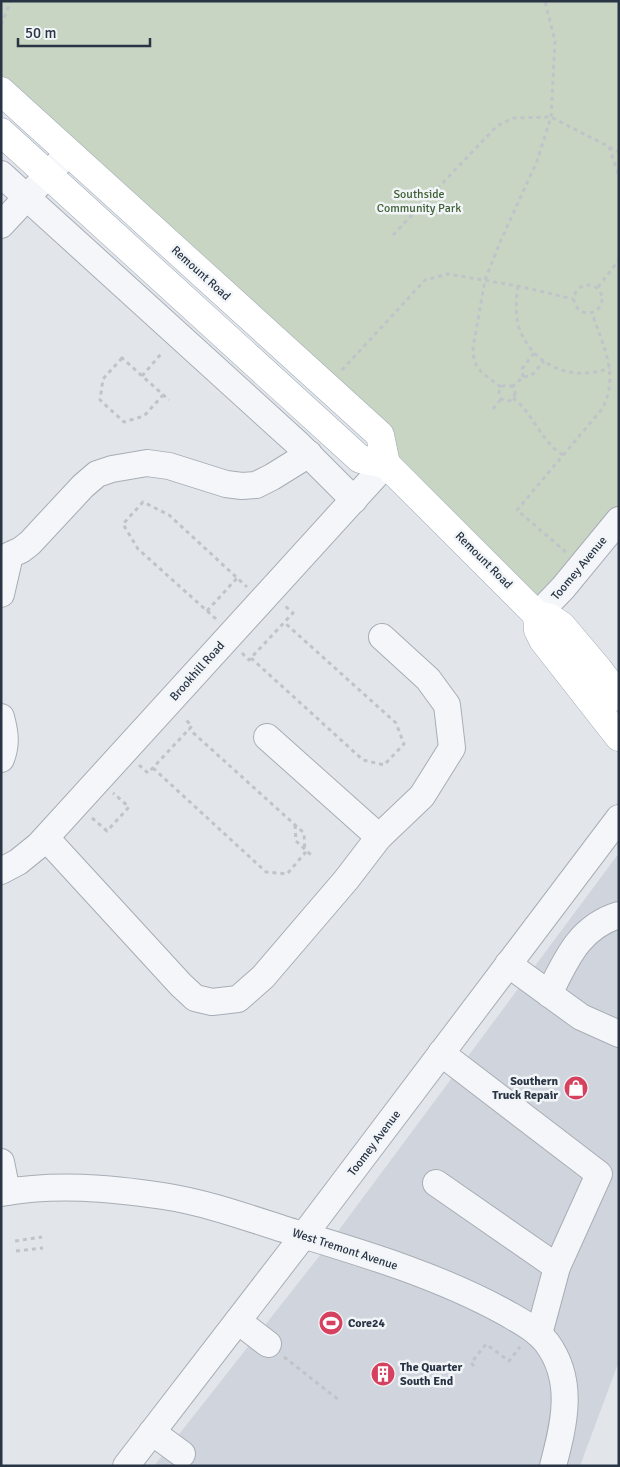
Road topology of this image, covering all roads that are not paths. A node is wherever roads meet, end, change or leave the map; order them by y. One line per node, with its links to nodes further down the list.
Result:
1 (1, 90): 3 (main road, Remount Road)
2 (1, 132): 5 (main road)
3 (68, 153): 5 (street); 9 (main road, Remount Road)
4 (1, 174): 6 (street)
5 (49, 175): 6 (street); 9 (main road)
6 (27, 197): 7 (street); 8 (street)
7 (1, 225)
8 (309, 454): 10 (street); 12 (street)
9 (386, 464): 10 (street, Brookhill Road); 14 (main road, Remount Road)
10 (354, 500): 23 (street, Brookhill Road)
11 (619, 520): 14 (street, Toomey Avenue)
12 (6, 555): 13 (street)
13 (1, 594)
14 (537, 615): 16 (main road, Remount Road); 19 (main road)
15 (382, 637): 22 (street)
16 (619, 696)
17 (1, 717): 20 (street)
18 (266, 737): 22 (street)
19 (619, 737)
20 (1, 759)
21 (619, 818): 26 (street, Toomey Avenue)
22 (379, 837): 23 (street)
23 (46, 838): 24 (street, Brookhill Road)
24 (1, 871)
25 (619, 915): 27 (street)
26 (508, 964): 27 (street); 29 (street, Toomey Avenue)
27 (549, 994): 28 (street)
28 (619, 1034)
29 (440, 1053): 33 (street, Toomey Avenue); 34 (street)
30 (1, 1162): 32 (street)
31 (436, 1183): 34 (street)
32 (4, 1192): 33 (street, West Tremont Avenue)
33 (304, 1235): 35 (street, Toomey Avenue); 36 (street, West Tremont Avenue)
34 (557, 1267): 36 (street)
35 (238, 1321): 37 (street); 38 (street, Toomey Avenue)
36 (530, 1339): 41 (street, West Tremont Avenue)
37 (274, 1349)
38 (152, 1432): 39 (street); 40 (street, Toomey Avenue)
39 (182, 1454)
40 (126, 1466)
41 (553, 1466)

